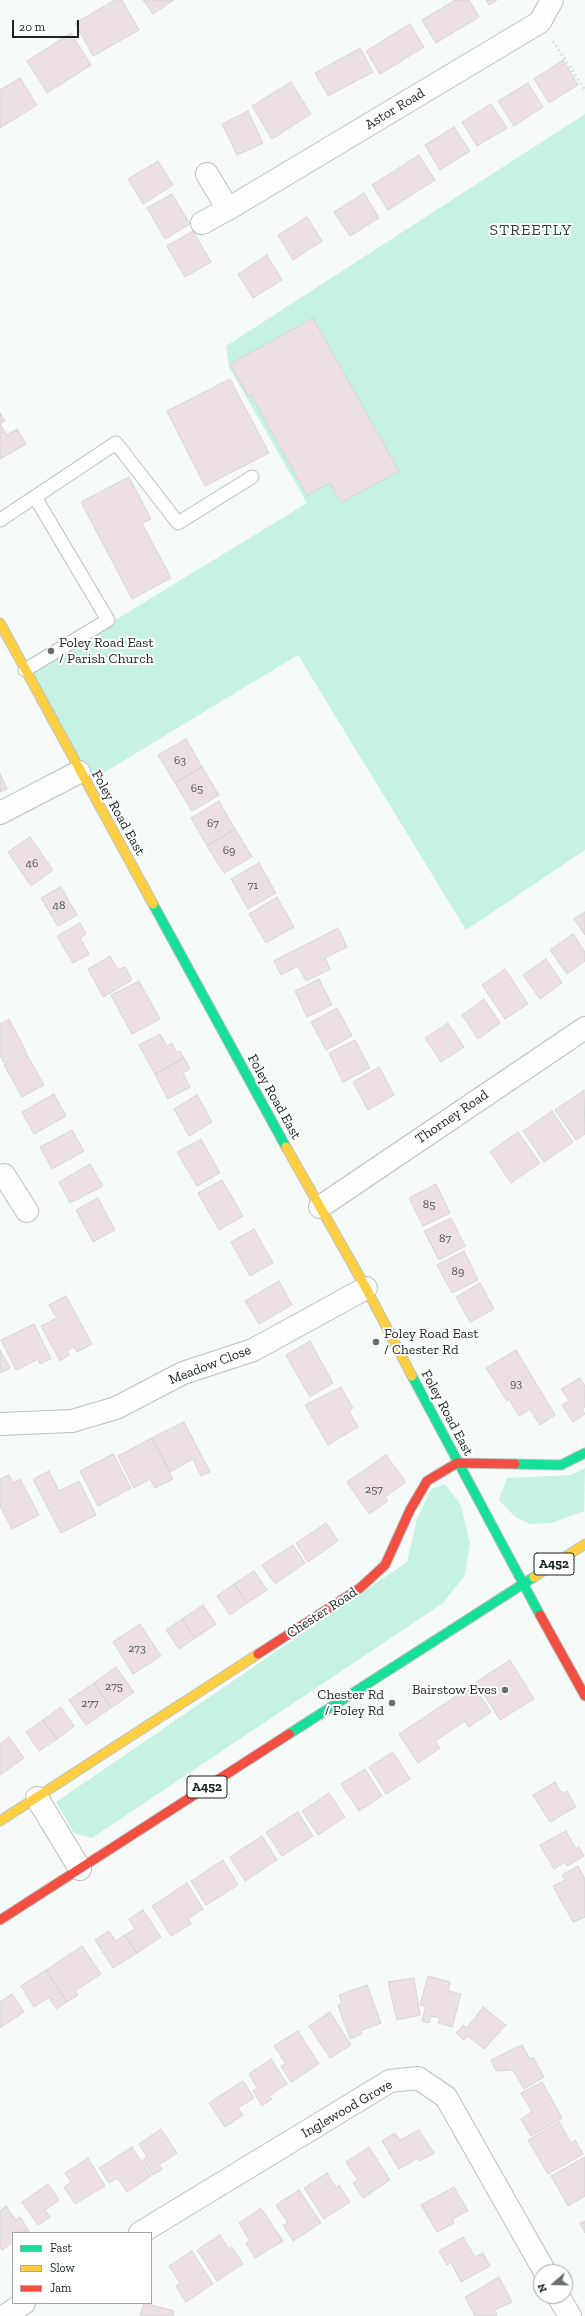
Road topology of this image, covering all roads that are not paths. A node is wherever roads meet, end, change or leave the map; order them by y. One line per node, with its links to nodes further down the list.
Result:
1 (552, 0): 3 (street, Astor Road)
2 (207, 174): 3 (street)
3 (228, 209): 4 (street, Astor Road)
4 (202, 223)
5 (252, 477): 6 (lane)
6 (35, 498): 7 (lane); 9 (lane)
7 (0, 520)
8 (0, 622): 9 (main road, Foley Road East)
9 (25, 670): 10 (main road, Foley Road East)
10 (80, 772): 11 (street); 14 (main road, Foley Road East)
11 (0, 813)
12 (585, 1028): 14 (street, Thorney Road)
13 (1, 1174): 15 (street)
14 (320, 1207): 16 (main road, Foley Road East)
15 (26, 1211)
16 (366, 1288): 17 (street, Meadow Close); 19 (main road, Foley Road East)
17 (0, 1424)
18 (585, 1454): 19 (main road)
19 (458, 1463): 21 (main road, Foley Road East); 23 (main road, Chester Road)
20 (585, 1544): 21 (main road, A452)
21 (524, 1584): 22 (main road, Foley Road East); 25 (main road, A452)
22 (585, 1696)
23 (37, 1798): 24 (main road, Chester Road); 25 (street)
24 (0, 1821)
25 (80, 1868): 26 (main road, A452)
26 (0, 1920)
27 (142, 2232): 28 (street, Inglewood Grove)
28 (540, 2264)
29 (563, 2304): 30 (street)
30 (570, 2316)

